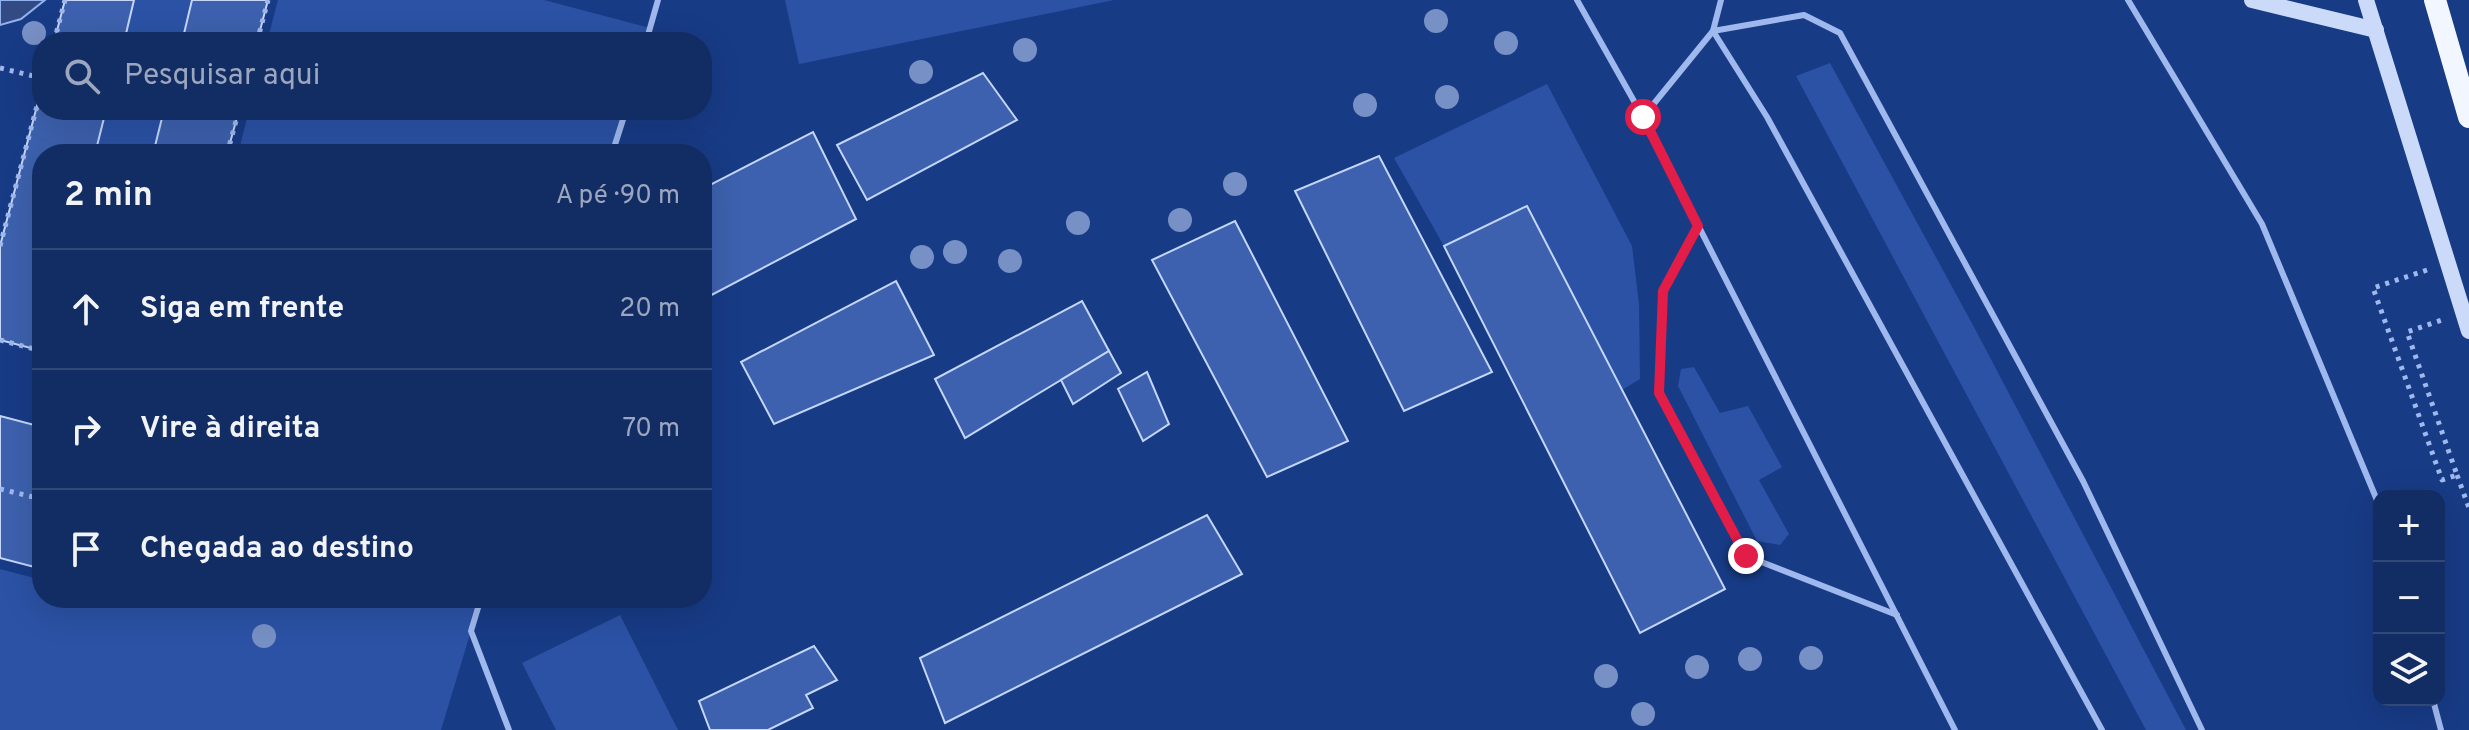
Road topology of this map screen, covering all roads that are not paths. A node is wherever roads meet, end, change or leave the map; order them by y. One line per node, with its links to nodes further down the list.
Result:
1 (658, 0): 10 (lane)
2 (1577, 0): 11 (lane)
3 (1721, 0): 9 (lane)
4 (2128, 0): 17 (lane)
5 (2252, 0): 8 (main road)
6 (2366, 0): 8 (main road)
7 (2435, 0): 12 (highway)
8 (2376, 30): 16 (main road)
9 (1713, 31): 11 (lane); 23 (lane); 24 (lane)
10 (649, 32)
11 (1643, 117): 15 (lane)
12 (2469, 117)
13 (623, 120): 14 (lane)
14 (615, 144)
15 (1698, 226): 19 (lane); 19 (lane)
16 (2469, 331)
17 (2373, 491)
18 (478, 608): 21 (lane)
19 (1897, 615): 22 (lane)
20 (2435, 706): 25 (lane)
21 (509, 730)
22 (1955, 730)
23 (2102, 730)
24 (2202, 730)
25 (2441, 730)

